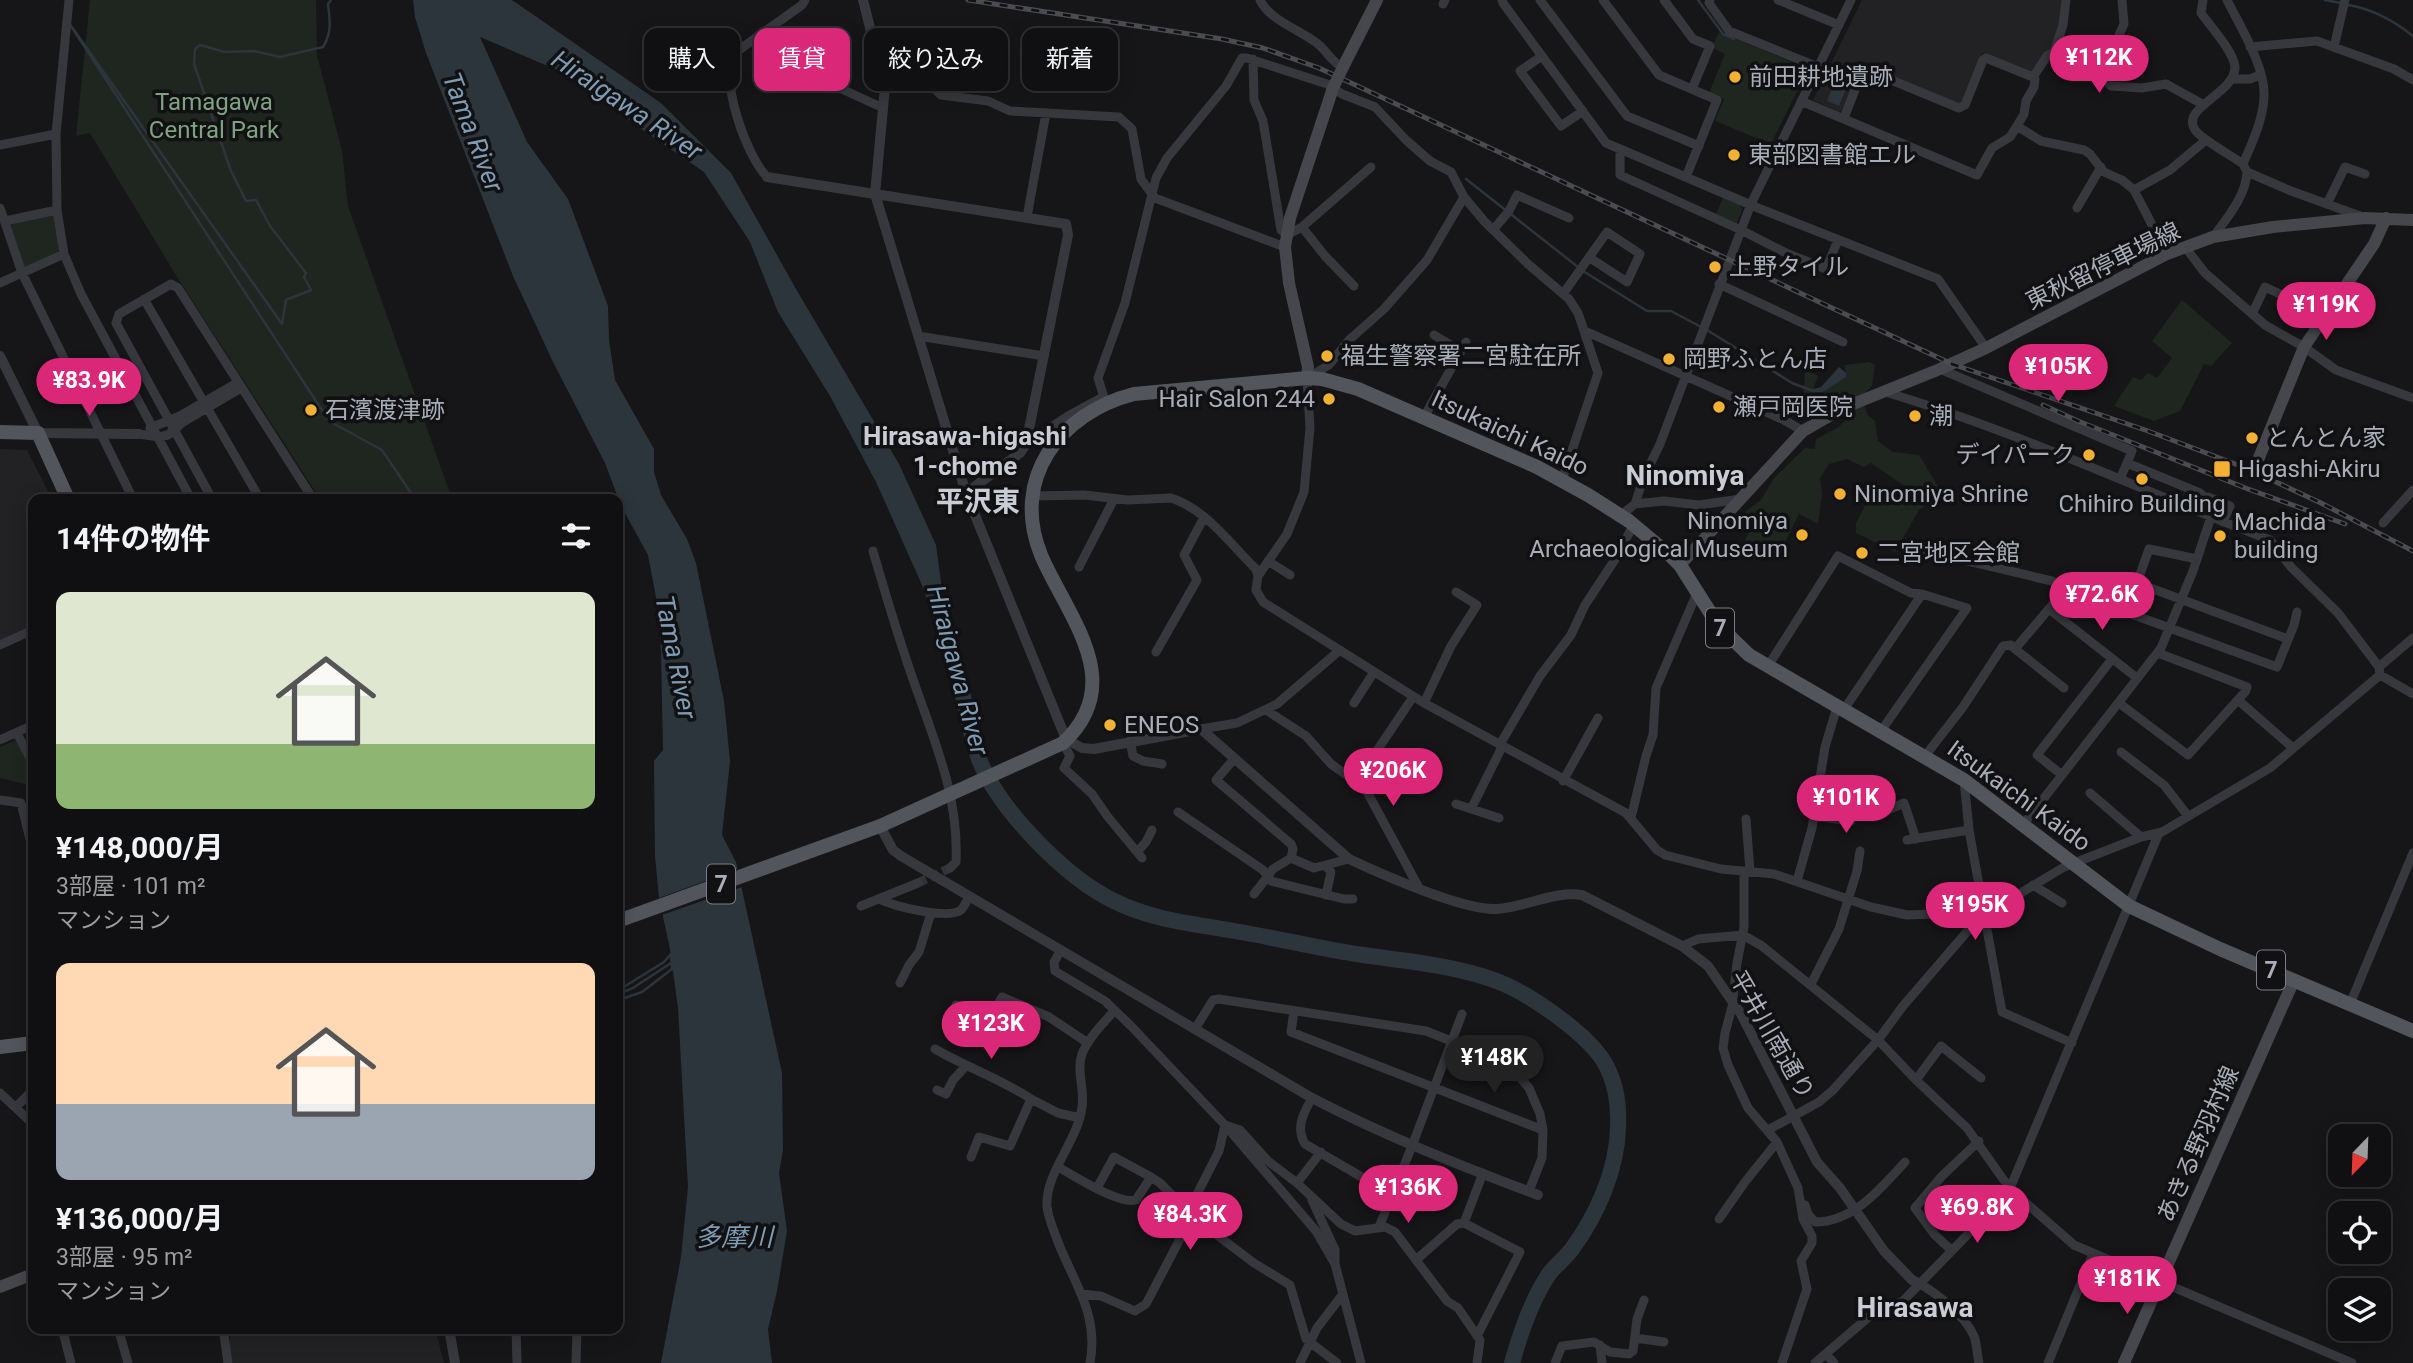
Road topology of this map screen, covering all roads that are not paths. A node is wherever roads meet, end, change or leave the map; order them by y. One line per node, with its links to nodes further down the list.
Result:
1 (69, 0): 44 (street)
2 (804, 0): 19 (street)
3 (863, 0): 20 (street)
4 (1260, 0): 26 (street)
5 (1377, 0): 26 (main road)
6 (1502, 0): 24 (street)
7 (1540, 0): 47 (street)
8 (1603, 0): 33 (street)
9 (1664, 0): 33 (street)
10 (1710, 0): 27 (street)
11 (1778, 0): 18 (street)
12 (1852, 0): 18 (street)
13 (2066, 0): 29 (street)
14 (2122, 0): 38 (street)
15 (2203, 0): 30 (street)
16 (2227, 0): 22 (street)
17 (2345, 3): 23 (street)
18 (1839, 25): 27 (street)
19 (770, 28)
20 (870, 28)
21 (754, 40): 53 (street)
22 (2250, 47): 23 (street); 28 (street)
23 (2334, 47): 31 (street)
24 (1542, 56): 40 (street); 40 (street)
25 (1253, 59): 32 (street); 57 (street); 75 (street)
26 (1343, 66): 32 (main road, bridge)
27 (1818, 67): 37 (street)
28 (2260, 75): 30 (street); 51 (street)
29 (2033, 77): 42 (street); 43 (street)
30 (2232, 79): 38 (street)
31 (2413, 80)
32 (1333, 88): 58 (street); 75 (main road)
33 (1692, 89): 47 (street)
34 (846, 91): 39 (street)
35 (884, 91): 39 (street)
36 (938, 91): 41 (street)
37 (1801, 101): 42 (street); 59 (street)
38 (2204, 105): 45 (street)
39 (883, 108): 56 (street)
40 (1583, 111): 48 (street)
41 (1046, 113): 57 (street); 64 (street)
42 (1844, 118): 43 (street)
43 (2017, 126): 50 (street)
44 (56, 134): 46 (street); 63 (street)
45 (2206, 140): 51 (street); 55 (street)
46 (0, 145)
47 (1699, 146): 54 (street)
48 (1620, 149): 54 (street); 72 (street)
49 (1371, 167): 70 (street)
50 (2101, 167): 55 (street); 62 (street)
51 (2245, 168): 60 (street); 73 (street)
52 (2365, 174): 60 (street)
53 (767, 177): 56 (street)
54 (1686, 177): 59 (street)
55 (2134, 190): 78 (street)
56 (875, 194): 64 (street); 90 (street)
57 (1153, 196): 75 (street); 102 (street)
58 (1464, 197): 71 (street); 98 (street)
59 (1751, 204): 72 (street); 74 (street)
60 (2328, 204): 66 (street)
61 (0, 208): 69 (street)
62 (2077, 208)
63 (57, 210): 69 (street); 77 (street)
64 (1027, 217): 95 (street)
65 (1569, 218): 71 (street)
66 (2365, 218): 67 (main road, 東秋留停車場線); 73 (main road, 東秋留停車場線)
67 (2386, 218): 68 (main road, 東秋留停車場線); 92 (main road)
68 (2413, 220)
69 (5, 221): 80 (street)
70 (1303, 227): 75 (street); 83 (street)
71 (1493, 230): 84 (street)
72 (1741, 230): 74 (street); 82 (street)
73 (2213, 237): 76 (main road, 東秋留停車場線)
74 (1838, 240): 93 (street)
75 (1286, 241): 98 (main road)
76 (2185, 247): 78 (main road, 東秋留停車場線); 87 (street)
77 (64, 254): 80 (street); 106 (street)
78 (2167, 254): 93 (main road, 東秋留停車場線)
79 (1590, 258): 79 (street); 84 (street)
80 (22, 273): 81 (street); 111 (street)
81 (0, 283)
82 (1719, 284): 91 (street); 97 (street)
83 (1354, 286)
84 (1563, 294): 88 (street)
85 (2280, 294): 87 (street)
86 (144, 299): 99 (street); 103 (street); 105 (street)
87 (2252, 314): 92 (street)
88 (1585, 331): 97 (street); 118 (street)
89 (1434, 335): 104 (street)
90 (918, 336): 95 (street); 120 (street)
91 (1843, 342)
92 (2304, 346): 101 (street); 116 (main road)
93 (1986, 348): 96 (main road, 東秋留停車場線)
94 (0, 356): 110 (street)
95 (1044, 356): 114 (street)
96 (1940, 369): 100 (main road, 東秋留停車場線); 115 (street)
97 (1685, 376): 108 (street); 131 (street)
98 (1307, 379): 102 (main road, Itsukaichi Kaido / 7); 104 (main road, Itsukaichi Kaido / 7); 142 (street)
99 (239, 386): 103 (street); 126 (street)
100 (1885, 391): 108 (main road, 東秋留停車場線); 117 (street)
101 (2413, 398)
102 (1105, 400): 114 (street); 127 (main road, Itsukaichi Kaido / 7)
103 (205, 405): 105 (street); 107 (street); 125 (street)
104 (1424, 417): 118 (main road, Itsukaichi Kaido / 7)
105 (170, 419): 106 (street); 107 (street)
106 (153, 427): 112 (street); 113 (street)
107 (175, 429): 113 (street); 124 (street)
108 (1803, 431): 129 (main road, 東秋留停車場線)
109 (0, 432): 110 (main road)
110 (38, 433): 111 (street); 121 (main road)
111 (101, 434): 112 (street); 122 (street)
112 (139, 434): 113 (street)
113 (159, 437): 123 (street)
114 (1026, 444): 120 (street)
115 (2127, 463): 117 (street); 130 (street)
116 (2256, 465)
117 (2120, 479): 132 (street)
118 (1562, 480): 133 (main road, Itsukaichi Kaido / 7)
119 (2413, 490): 137 (street)
120 (966, 493): 185 (street)
121 (66, 494)
122 (131, 494)
123 (188, 494)
124 (209, 494)
125 (257, 494)
126 (310, 494)
127 (1034, 496): 128 (street); 185 (main road, Itsukaichi Kaido / 7)
128 (1114, 499): 135 (street); 144 (street)
129 (1742, 499): 131 (street); 143 (main road, 東秋留停車場線)
130 (2207, 500): 132 (street); 136 (street)
131 (1635, 504): 133 (street)
132 (2202, 513): 134 (street)
133 (1621, 515): 138 (main road, Itsukaichi Kaido / 7)
134 (2211, 517): 136 (street); 141 (street)
135 (1206, 519): 146 (street); 163 (street)
136 (2222, 522): 167 (street)
137 (2383, 523)
138 (1634, 524): 143 (main road, Itsukaichi Kaido / 7); 187 (street)
139 (1904, 546): 148 (street)
140 (873, 551): 198 (street)
141 (2197, 559): 147 (street); 152 (street)
142 (1268, 561): 145 (street); 146 (street)
143 (1680, 565): 150 (main road, Itsukaichi Kaido / 7)
144 (1079, 567)
145 (1290, 575)
146 (1258, 576): 162 (street)
147 (2137, 583): 152 (street); 154 (street)
148 (2065, 590): 153 (street); 154 (street)
149 (1456, 592): 176 (street)
150 (1697, 593): 166 (main road, Itsukaichi Kaido / 7); 209 (street)
151 (1922, 594): 166 (street); 177 (street); 182 (street)
152 (2182, 600): 156 (street); 159 (street)
153 (2049, 609): 161 (street); 165 (street)
154 (2127, 611): 156 (street)
155 (2297, 612): 159 (street)
156 (2171, 627): 159 (street); 164 (street)
157 (28, 632): 160 (street)
158 (2413, 638): 167 (street)
159 (2288, 639)
160 (0, 646)
161 (2015, 649): 170 (street); 192 (street)
162 (1340, 650): 168 (street); 178 (street)
163 (1156, 652)
164 (2158, 653): 169 (street); 173 (street)
165 (2112, 659): 169 (street); 195 (street)
166 (1768, 666): 177 (main road, Itsukaichi Kaido / 7)
167 (2379, 671): 171 (street); 188 (street)
168 (1374, 672): 172 (street); 174 (street)
169 (2137, 678): 175 (street)
170 (2064, 688)
171 (2413, 694)
172 (1413, 697): 176 (street); 191 (street)
173 (2238, 700): 175 (street); 188 (street)
174 (1354, 703)
175 (2119, 703): 195 (street)
176 (1423, 704): 187 (street)
177 (1840, 709): 182 (main road, Itsukaichi Kaido / 7); 206 (street)
178 (1266, 710): 181 (street); 230 (street)
179 (1598, 718): 196 (street)
180 (28, 728): 183 (street)
181 (1201, 729): 186 (street); 193 (street, 平井川南通り)
182 (1881, 731): 192 (main road, Itsukaichi Kaido / 7)
183 (17, 733): 184 (street); 190 (street)
184 (0, 740)
185 (1065, 741): 186 (street); 198 (main road, 7); 213 (street)
186 (1130, 741): 194 (street)
187 (1500, 745): 196 (street); 203 (street)
188 (2293, 748): 207 (street)
189 (2121, 752): 207 (street)
190 (28, 754)
191 (1374, 755)
192 (1925, 756): 197 (main road, Itsukaichi Kaido / 7)
193 (1234, 760): 220 (street); 221 (street, 平井川南通り)
194 (1162, 764)
195 (2062, 775): 211 (street)
196 (1563, 780): 209 (street)
197 (1964, 780): 211 (main road, Itsukaichi Kaido / 7); 214 (street)
198 (953, 793): 212 (main road, 7); 223 (street)
199 (2090, 793): 217 (street)
200 (0, 800): 215 (street)
201 (1456, 804): 203 (street)
202 (1890, 808): 214 (street)
203 (1471, 809): 208 (street)
204 (1178, 812): 226 (street)
205 (1852, 813): 206 (street)
206 (1814, 816): 227 (street)
207 (2188, 816): 216 (street)
208 (1499, 818)
209 (1631, 818): 225 (street)
210 (1746, 820): 225 (street)
211 (2023, 825): 222 (main road, Itsukaichi Kaido / 7)
212 (880, 826): 233 (street); 242 (main road, 7)
213 (1152, 830)
214 (1969, 830): 240 (street)
215 (28, 831)
216 (2159, 833): 217 (street); 239 (street)
217 (2141, 836): 222 (street)
218 (1860, 851): 234 (street)
219 (2413, 853): 251 (street)
220 (1291, 858): 224 (street); 226 (street)
221 (1349, 859): 224 (street); 230 (street, 平井川南通り)
222 (2073, 864): 229 (street); 239 (main road, Itsukaichi Kaido / 7)
223 (953, 865)
224 (1326, 866): 232 (street)
225 (1747, 871): 227 (street); 243 (street)
226 (1268, 876): 231 (street); 232 (street)
227 (1797, 881): 234 (street)
228 (918, 883): 235 (street)
229 (2033, 885): 237 (street); 240 (street)
230 (1419, 888): 244 (street, 平井川南通り)
231 (1254, 894)
232 (1326, 895): 236 (street)
233 (970, 896): 241 (street); 245 (street)
234 (1848, 898): 240 (street); 248 (street)
235 (879, 899): 238 (street); 241 (street)
236 (1353, 899)
237 (2062, 903)
238 (861, 906)
239 (2129, 906): 246 (main road, Itsukaichi Kaido / 7); 260 (street)
240 (1984, 912): 257 (street); 260 (street)
241 (931, 913): 247 (street)
242 (623, 919)
243 (1743, 935): 244 (street); 248 (street); 249 (street)
244 (1682, 946): 249 (street, 平井川南通り)
245 (1061, 950): 252 (street); 255 (street)
246 (2294, 980): 251 (main road, Itsukaichi Kaido / 7); 306 (main road, あきる野羽村線)
247 (900, 983)
248 (1811, 984): 257 (street)
249 (1732, 999): 274 (street, 平井川南通り); 279 (street)
250 (956, 1004): 259 (street)
251 (2350, 1004): 256 (main road, Itsukaichi Kaido / 7)
252 (1114, 1011): 259 (street); 277 (street)
253 (1294, 1011): 255 (street); 258 (street); 267 (street)
254 (1462, 1014): 258 (street)
255 (1195, 1028): 271 (street)
256 (2413, 1031)
257 (1878, 1040): 266 (street); 274 (street)
258 (1452, 1041): 267 (street); 278 (street)
259 (1087, 1043): 275 (street)
260 (2072, 1043): 292 (street)
261 (28, 1044): 262 (main road)
262 (0, 1047)
263 (934, 1049): 264 (street)
264 (967, 1066): 268 (street); 272 (street)
265 (1981, 1078): 266 (street)
266 (1916, 1080): 280 (street)
267 (1434, 1088): 278 (street); 282 (street)
268 (937, 1090)
269 (0, 1093): 273 (street)
270 (28, 1095): 273 (street)
271 (1312, 1098): 282 (street); 283 (street)
272 (1031, 1099): 275 (street); 284 (street)
273 (16, 1107): 276 (street)
274 (1794, 1115): 279 (street); 296 (street, 平井川南通り)
275 (1080, 1118): 286 (street)
276 (28, 1119)
277 (1225, 1125): 289 (street); 297 (street); 304 (street)
278 (1543, 1130): 293 (street)
279 (1768, 1130): 281 (street)
280 (1979, 1141): 292 (street); 301 (street)
281 (1777, 1142): 291 (street); 298 (street)
282 (1412, 1146): 287 (street); 294 (street)
283 (1321, 1152): 289 (street); 294 (street)
284 (971, 1157)
285 (1905, 1162): 296 (street)
286 (1058, 1167): 290 (street); 309 (street)
287 (1483, 1173): 293 (street); 299 (street)
288 (1151, 1177): 290 (street); 290 (street); 297 (street)
289 (1297, 1183): 295 (street)
290 (1097, 1188)
291 (1798, 1188): 296 (street); 337 (street)
292 (2010, 1189): 301 (street); 302 (street)
293 (1534, 1193)
294 (1391, 1194): 300 (street)
295 (1310, 1195): 300 (street); 304 (street)
296 (1855, 1209): 307 (street, 平井川南通り)
297 (1192, 1216): 309 (street); 320 (street)
298 (1719, 1219)
299 (1464, 1223): 303 (street); 318 (street)
300 (1379, 1227): 303 (street)
301 (1951, 1250): 307 (street)
302 (2093, 1255): 306 (street); 341 (street)
303 (1416, 1259): 318 (street)
304 (1335, 1265): 310 (street)
305 (28, 1276): 308 (main road)
306 (2160, 1282): 342 (main road, あきる野羽村線); 343 (street)
307 (1919, 1283): 323 (street); 340 (street, 平井川南通り)
308 (0, 1286)
309 (1081, 1294): 330 (street)
310 (1343, 1294): 320 (street); 333 (street)
311 (1644, 1300): 319 (street)
312 (64, 1334): 324 (street)
313 (120, 1334): 325 (street)
314 (224, 1334): 326 (street)
315 (450, 1334): 327 (street)
316 (516, 1334): 328 (street)
317 (578, 1334): 329 (street)
318 (1477, 1336): 334 (street)
319 (1635, 1338): 321 (street); 322 (street)
320 (1309, 1342): 331 (street); 332 (street)
321 (1664, 1342)
322 (1600, 1345): 335 (street); 336 (street)
323 (1826, 1354): 338 (street); 339 (street)
324 (71, 1363)
325 (128, 1363)
326 (228, 1363)
327 (455, 1363)
328 (517, 1363)
329 (576, 1363)
330 (1090, 1363)
331 (1300, 1363)
332 (1337, 1363)
333 (1362, 1363)
334 (1477, 1363)
335 (1555, 1363)
336 (1602, 1363)
337 (1782, 1363)
338 (1815, 1363)
339 (1834, 1363)
340 (1979, 1363)
341 (2048, 1363)
342 (2124, 1363)
343 (2352, 1363)

